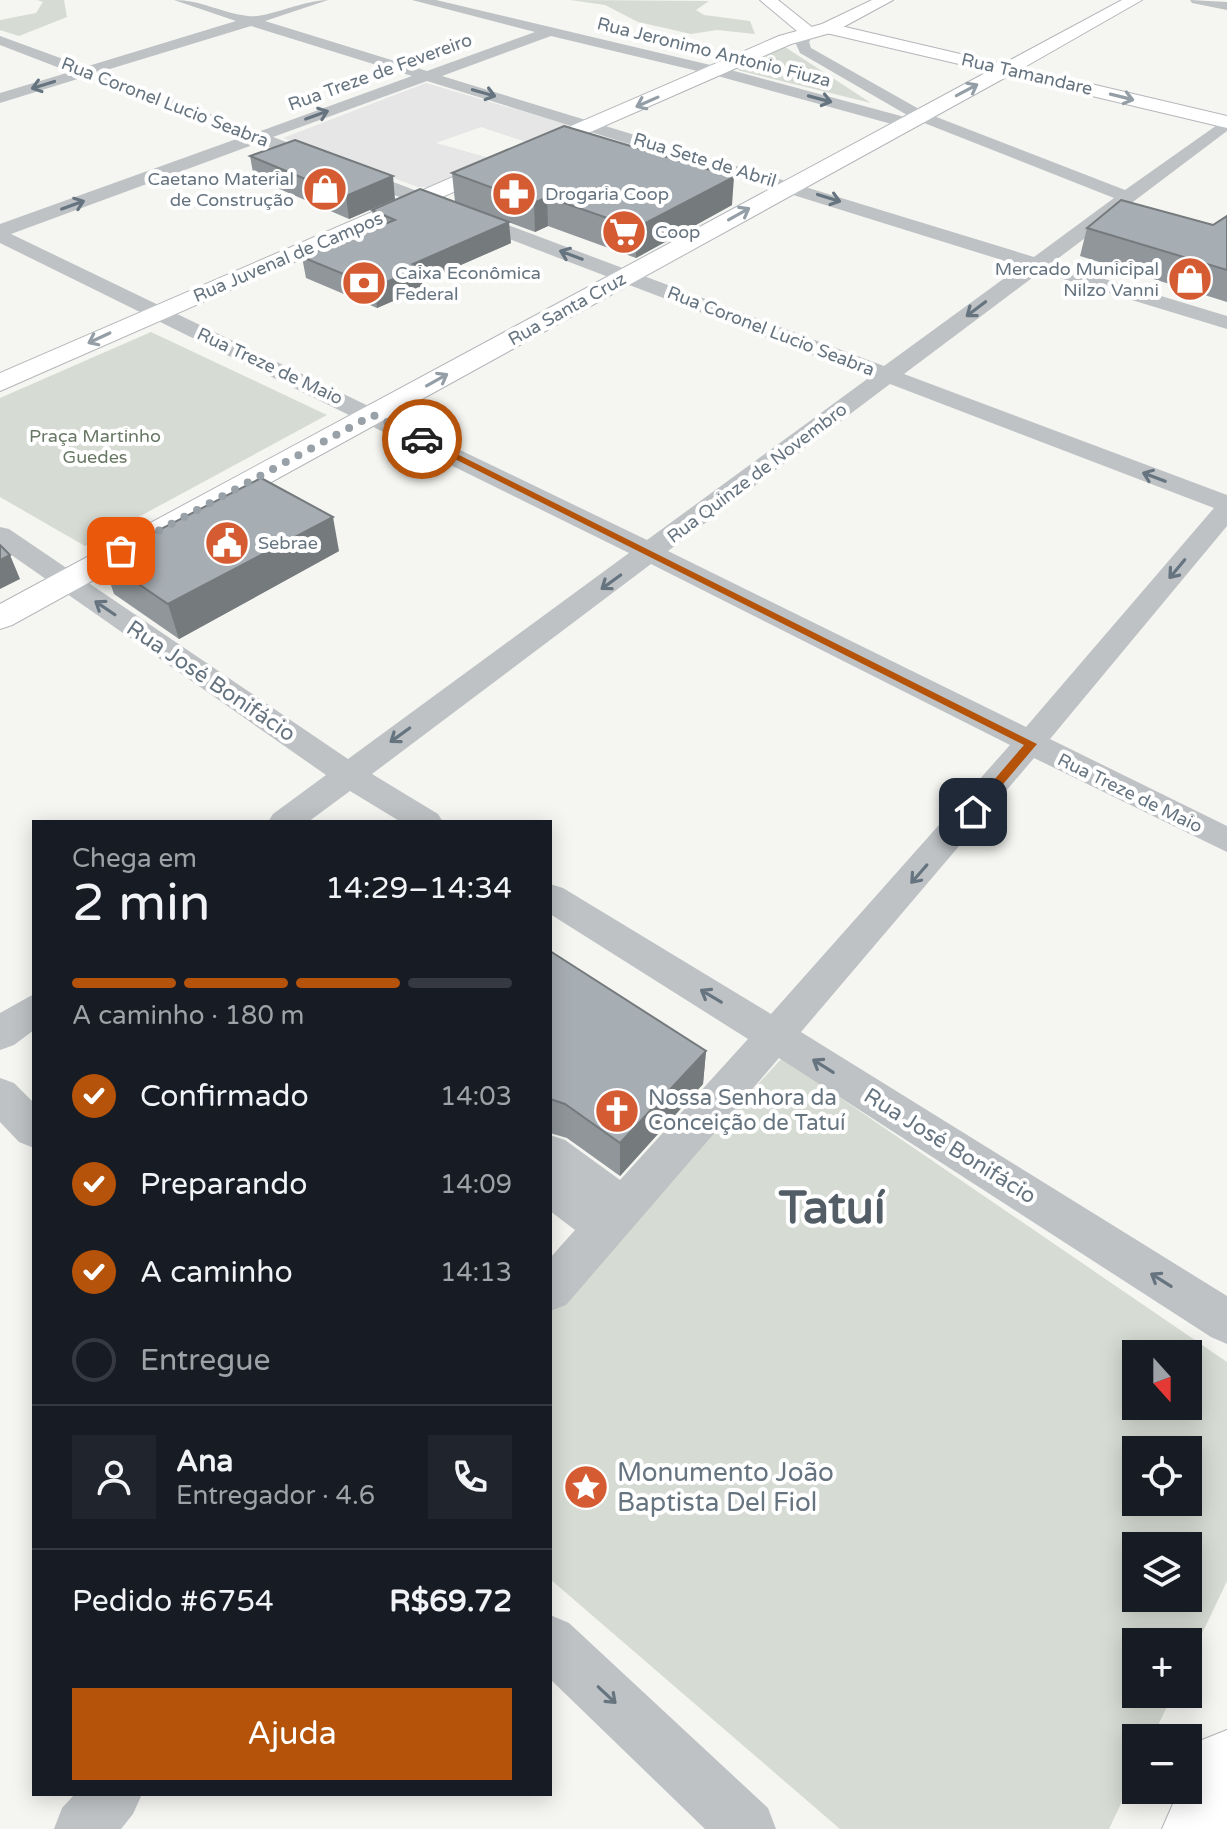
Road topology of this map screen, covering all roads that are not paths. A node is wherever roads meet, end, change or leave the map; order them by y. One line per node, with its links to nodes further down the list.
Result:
1 (181, 0): 9 (street, Rua Sete de Abril)
2 (321, 0): 9 (street)
3 (419, 0): 11 (street, Rua Jeronimo Antonio Fiuza)
4 (768, 0): 10 (main road)
5 (885, 0): 10 (main road, Rua Juvenal de Campos)
6 (1134, 0): 13 (main road, Rua Santa Cruz)
7 (1197, 0): 8 (street)
8 (1227, 6)
9 (249, 21): 14 (street); 16 (street, Rua Sete de Abril)
10 (818, 30): 13 (main road, Rua Tamandare); 15 (main road, Rua Juvenal de Campos); 18 (street)
11 (548, 32): 15 (street, Rua Jeronimo Antonio Fiuza); 16 (street, Rua Treze de Fevereiro)
12 (0, 40): 14 (street, Rua Coronel Lucio Seabra)
13 (1006, 69): 18 (main road, Rua Santa Cruz, one-way to 13); 19 (main road, Rua Tamandare, one-way to 19)
14 (85, 71): 17 (street, one-way to 17); 21 (street, Rua Coronel Lucio Seabra)
15 (718, 71): 18 (street, Rua Jeronimo Antonio Fiuza, one-way to 18); 20 (main road, Rua Juvenal de Campos, one-way to 20)
16 (424, 76): 20 (street, Rua Sete de Abril, one-way to 20); 21 (street, Rua Treze de Fevereiro, one-way to 16)
17 (0, 98)
18 (913, 119): 22 (main road, Rua Santa Cruz); 24 (street)
19 (1227, 123): 24 (street, Rua Quinze de Novembro)
20 (594, 125): 22 (street, Rua Sete de Abril); 23 (main road, Rua Juvenal de Campos)
21 (258, 137): 23 (street, Rua Coronel Lucio Seabra); 26 (street, Rua Treze de Fevereiro, one-way to 21)
22 (789, 186): 27 (street, Rua Sete de Abril, one-way to 27); 28 (main road, Rua Santa Cruz, one-way to 22)
23 (427, 199): 28 (street, Rua Coronel Lucio Seabra, one-way to 23); 29 (main road, Rua Juvenal de Campos)
24 (1123, 200): 25 (street); 27 (street, Rua Quinze de Novembro)
25 (1146, 211)
26 (0, 234): 29 (street, Rua Treze de Maio)
27 (1039, 263): 30 (street, Rua Sete de Abril); 31 (street, Rua Quinze de Novembro, one-way to 31)
28 (627, 276): 31 (street, Rua Coronel Lucio Seabra); 33 (main road, Rua Santa Cruz, one-way to 28)
29 (157, 312): 32 (main road, Rua Juvenal de Campos, one-way to 32); 33 (street, Rua Treze de Maio)
30 (1227, 323)
31 (887, 375): 34 (street, Rua Coronel Lucio Seabra, one-way to 31); 36 (street, Rua Quinze de Novembro)
32 (0, 383)
33 (373, 415): 36 (street, Rua Treze de Maio); 37 (main road, Rua Santa Cruz)
34 (1227, 507): 39 (street, one-way to 39)
35 (0, 535): 37 (street, Rua José Bonifácio)
36 (649, 554): 39 (street, Rua Treze de Maio); 40 (street, Rua Quinze de Novembro, one-way to 40)
37 (65, 581): 38 (main road, Rua Santa Cruz); 40 (street, Rua José Bonifácio, one-way to 37)
38 (0, 618)
39 (1032, 744): 43 (street, Rua Treze de Maio); 47 (street, one-way to 47)
40 (347, 774): 41 (street, Rua Quinze de Novembro); 42 (street, Rua José Bonifácio)
41 (288, 820)
42 (423, 820)
43 (1227, 840)
44 (552, 898): 47 (street, Rua José Bonifácio, one-way to 44)
45 (32, 1010): 46 (street)
46 (0, 1034)
47 (777, 1037): 52 (street); 54 (street, Rua José Bonifácio, one-way to 47)
48 (0, 1095): 49 (street)
49 (32, 1128)
50 (552, 1155): 52 (street)
51 (552, 1187): 52 (street)
52 (614, 1217): 53 (street)
53 (552, 1288)
54 (1227, 1322)
55 (552, 1644): 59 (street, one-way to 59)
56 (1227, 1765): 60 (main road)
57 (111, 1796): 58 (street)
58 (83, 1829)
59 (747, 1829)
60 (1198, 1829)

